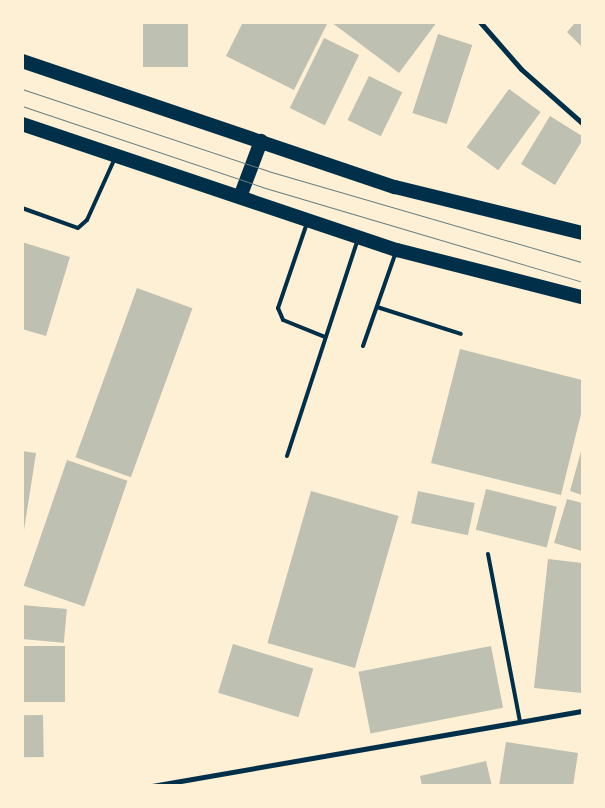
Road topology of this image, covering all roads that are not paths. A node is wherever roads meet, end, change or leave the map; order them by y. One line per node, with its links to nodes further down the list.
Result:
1 (480, 22): 3 (street)
2 (22, 61): 5 (highway)
3 (582, 123)
4 (22, 124): 6 (highway)
5 (261, 142): 7 (highway); 10 (highway)
6 (116, 156): 7 (highway); 8 (lane)
7 (240, 197): 9 (highway)
8 (22, 208)
9 (308, 220): 11 (highway); 16 (lane)
10 (582, 233)
11 (358, 237): 12 (highway); 16 (lane)
12 (397, 250): 13 (highway); 14 (lane)
13 (582, 297)
14 (377, 307): 15 (lane); 17 (lane)
15 (461, 334)
16 (325, 337): 18 (lane)
17 (363, 346)
18 (287, 456)
19 (488, 554): 21 (lane)
20 (582, 711): 21 (street)
21 (520, 722): 22 (street)
22 (152, 786)

